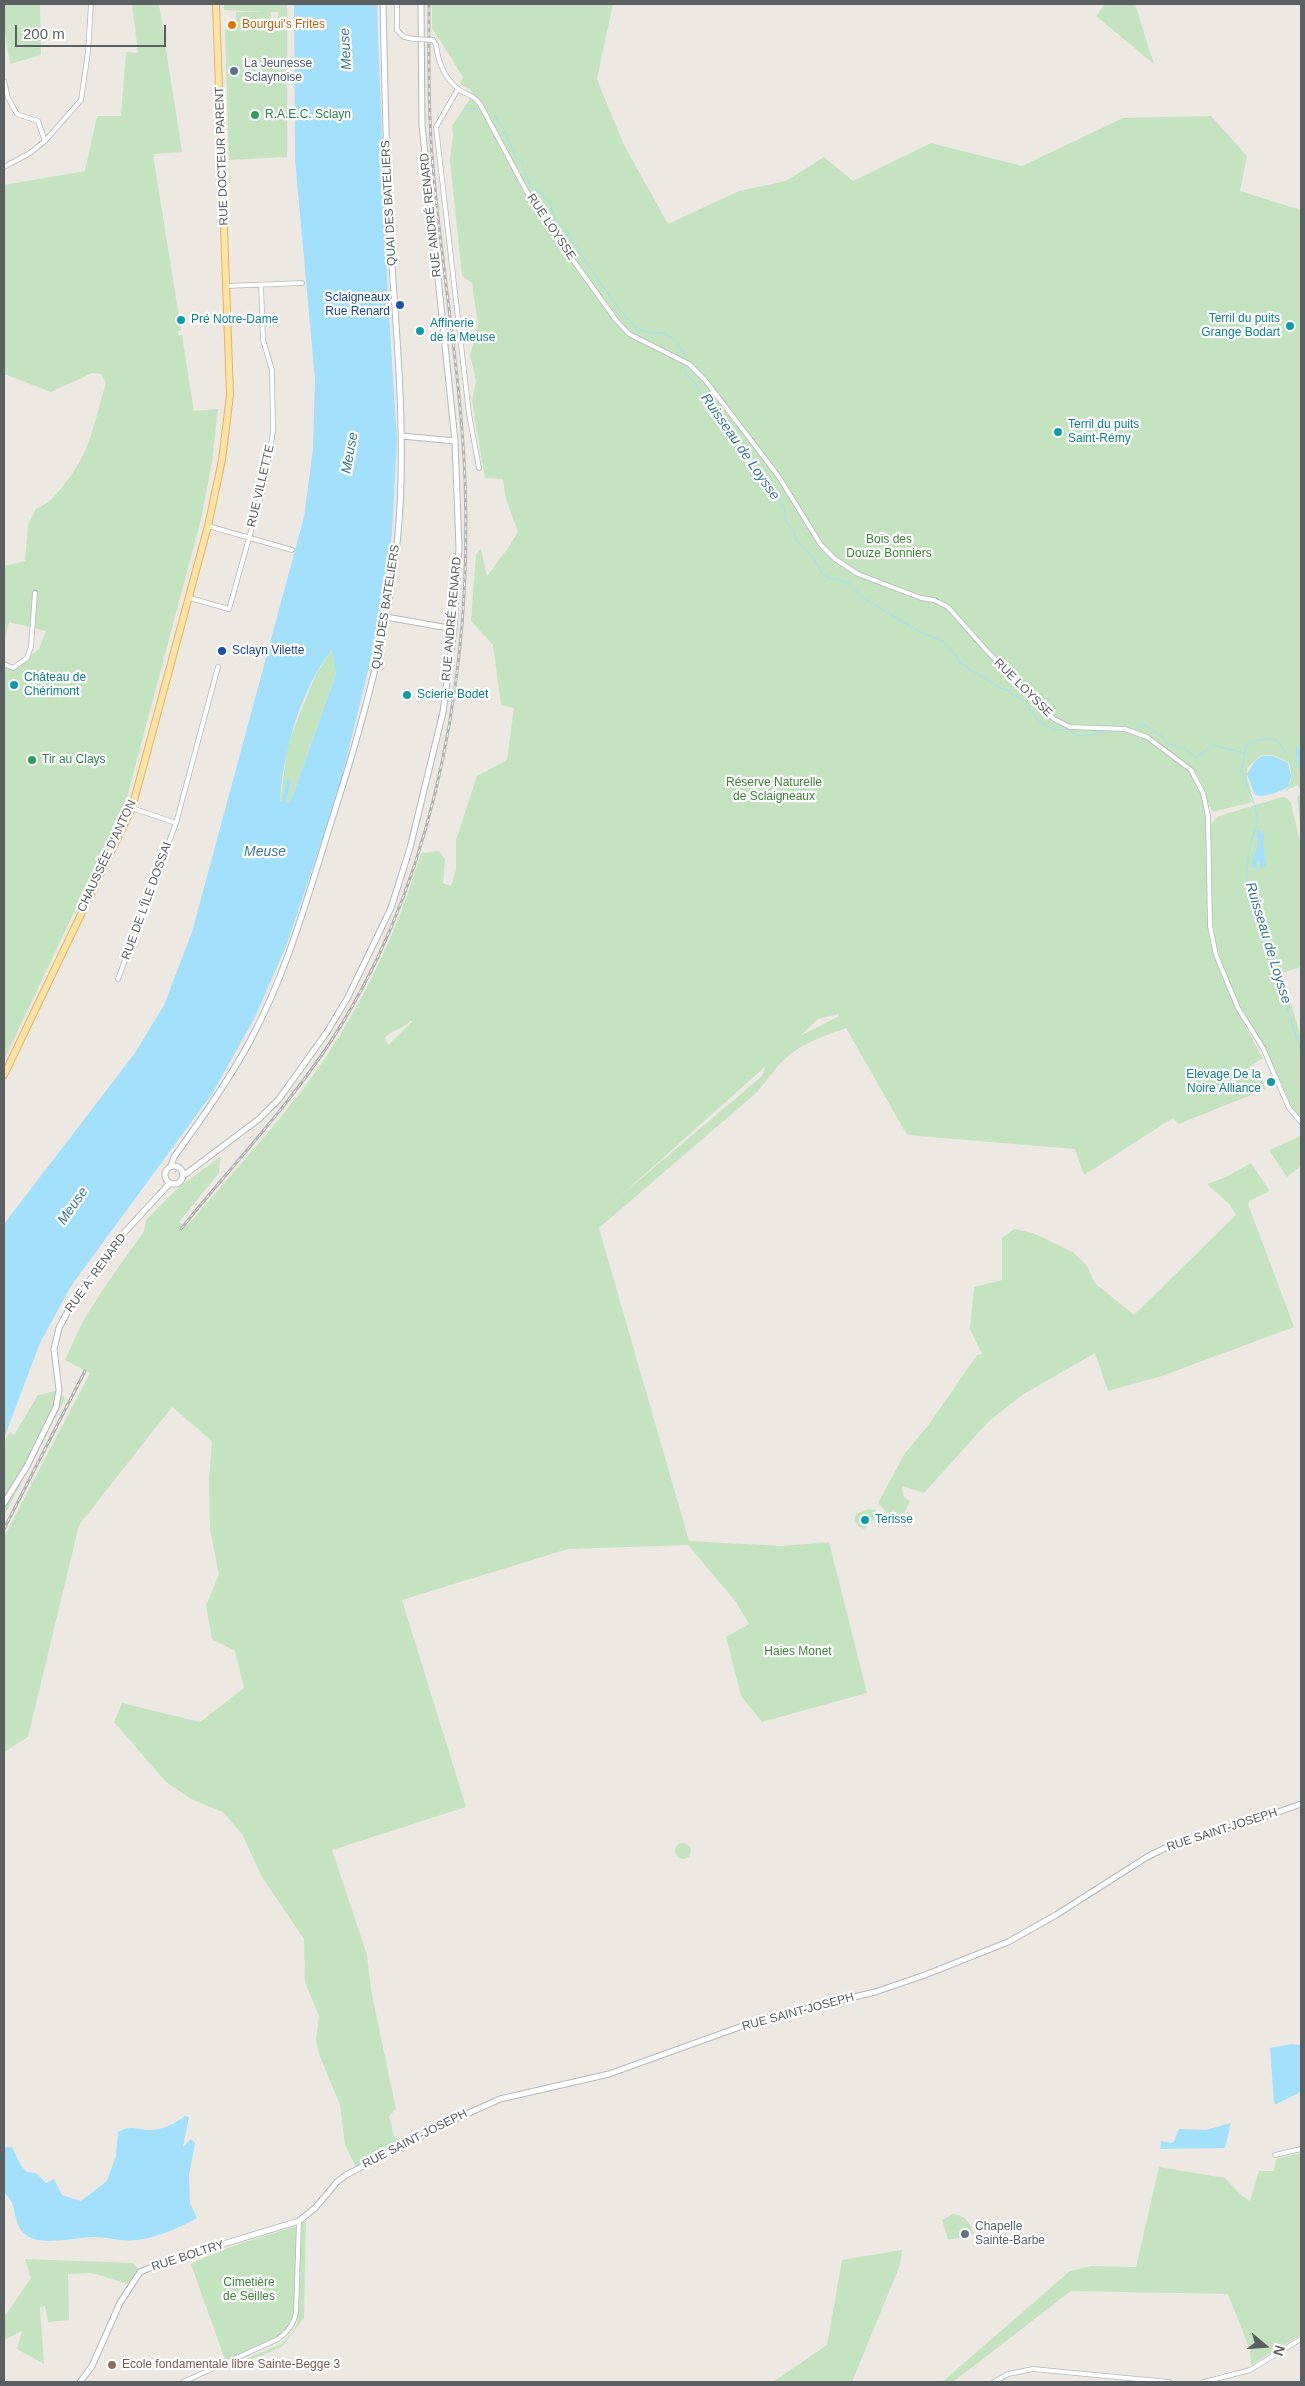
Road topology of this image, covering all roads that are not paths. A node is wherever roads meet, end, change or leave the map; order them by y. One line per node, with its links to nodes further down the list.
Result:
1 (91, 4): 8 (street)
2 (216, 4): 12 (main road, RUE DOCTEUR PARENT)
3 (383, 4): 13 (street, QUAI DES BATELIERS)
4 (397, 4): 7 (street, RUE LOYSSE, bridge)
5 (421, 4): 14 (street, RUE ANDRÉ RENARD)
6 (4, 81): 8 (street)
7 (458, 89): 15 (street); 29 (street, RUE LOYSSE)
8 (45, 141): 9 (street)
9 (4, 167)
10 (302, 283): 11 (street)
11 (261, 285): 12 (street); 17 (street, RUE VILLETTE)
12 (227, 286): 16 (main road, RUE DOCTEUR PARENT)
13 (402, 436): 14 (street); 21 (street, QUAI DES BATELIERS)
14 (454, 441): 22 (street, RUE ANDRÉ RENARD)
15 (479, 468)
16 (208, 526): 17 (street, RUE VILLETTE); 20 (main road)
17 (249, 538): 18 (street, RUE VILLETTE); 20 (street, RUE VILLETTE)
18 (292, 550)
19 (35, 593): 23 (street)
20 (190, 598): 25 (main road, CHAUSSÉE D'ANTON)
21 (386, 617): 22 (street); 30 (street, QUAI DES BATELIERS)
22 (454, 628): 31 (street, RUE ANDRÉ RENARD)
23 (4, 664)
24 (218, 667): 26 (street, RUE DE L'ÎLE DOSSAI)
25 (132, 808): 26 (street); 28 (main road, CHAUSSÉE D'ANTON)
26 (176, 823): 27 (street, RUE DE L'ÎLE DOSSAI)
27 (118, 980)
28 (4, 1075)
29 (1301, 1122)
30 (171, 1166): 31 (street); 32 (street)
31 (183, 1176): 32 (street)
32 (170, 1183): 33 (street, RUE A. RENARD)
33 (4, 1503)
34 (1301, 1804): 37 (street, RUE SAINT-JOSEPH)
35 (1301, 2149): 36 (street)
36 (1275, 2155)
37 (299, 2221): 39 (street, RUE BOLTRY); 40 (street)
38 (1301, 2339): 43 (street)
39 (80, 2382)
40 (183, 2382)
41 (994, 2382): 42 (street)
42 (1169, 2382)
43 (1204, 2382)

